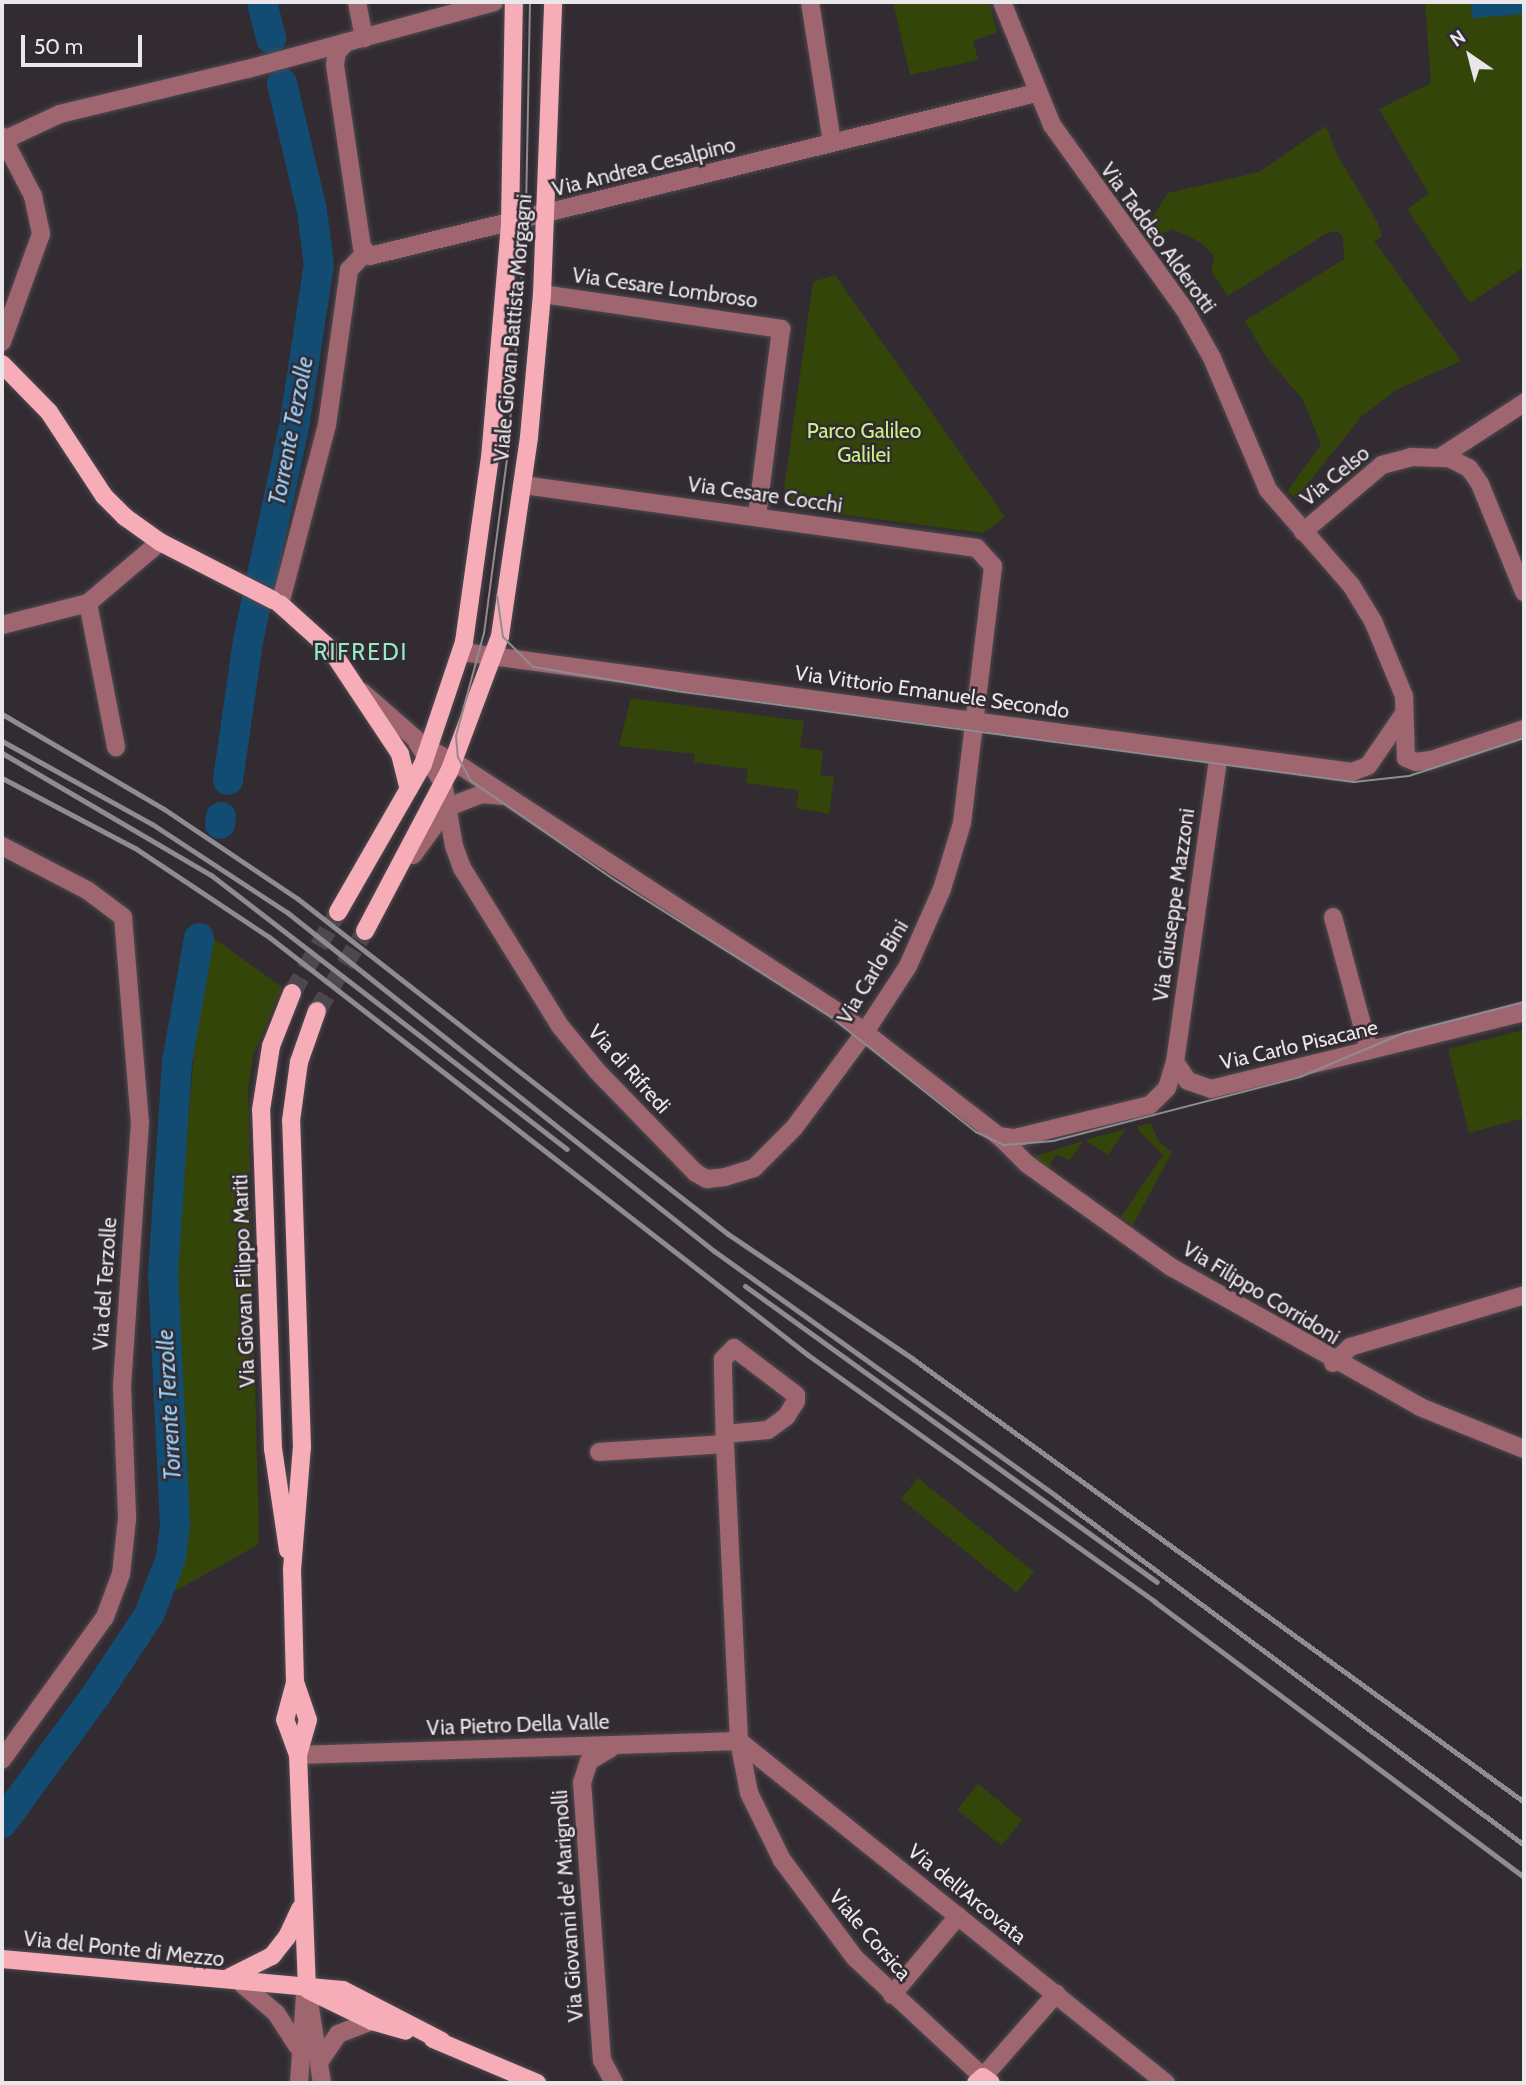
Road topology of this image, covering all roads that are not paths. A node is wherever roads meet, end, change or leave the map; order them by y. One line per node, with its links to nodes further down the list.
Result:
1 (357, 2): 7 (street)
2 (494, 2): 7 (street)
3 (514, 2): 14 (main road, Viale Giovan Battista Morgagni)
4 (553, 2): 13 (main road, Viale Giovan Battista Morgagni)
5 (810, 2): 12 (street)
6 (1002, 2): 10 (street, Via Taddeo Alderotti)
7 (356, 40): 8 (street); 9 (street)
8 (305, 54): 9 (street); 11 (street)
9 (335, 68): 15 (street)
10 (1036, 93): 12 (street, Via Andrea Cesalpino); 23 (street, Via Taddeo Alderotti)
11 (3, 139): 17 (street)
12 (832, 142): 13 (street, Via Andrea Cesalpino)
13 (548, 215): 14 (street, Via Andrea Cesalpino); 16 (main road, Viale Giovan Battista Morgagni)
14 (510, 223): 15 (street, Via Andrea Cesalpino); 30 (main road, Viale Giovan Battista Morgagni)
15 (365, 253): 27 (street)
16 (542, 294): 21 (main road, Viale Giovan Battista Morgagni); 22 (street, Via Cesare Lombroso)
17 (2, 342)
18 (2, 364): 24 (main road)
19 (1524, 403): 20 (street)
20 (1441, 456): 23 (street, Via Celso); 26 (street)
21 (522, 485): 22 (street, Via Cesare Cocchi); 31 (main road, Viale Giovan Battista Morgagni)
22 (757, 517): 25 (street, Via Cesare Cocchi)
23 (1303, 532): 33 (street, Via Taddeo Alderotti)
24 (160, 542): 27 (main road); 28 (street)
25 (993, 566): 34 (street, Via Carlo Bini)
26 (1524, 592)
27 (276, 602): 32 (main road)
28 (88, 603): 29 (street); 36 (street)
29 (2, 625)
30 (462, 652): 31 (street, Via Vittorio Emanuele Secondo); 37 (main road, Viale Giovan Battista Morgagni)
31 (494, 656): 34 (street, Via Vittorio Emanuele Secondo); 39 (main road, Viale Giovan Battista Morgagni)
32 (357, 687): 37 (street); 41 (main road)
33 (1405, 712): 35 (street, Via Taddeo Alderotti); 38 (street, Via Vittorio Emanuele Secondo)
34 (975, 721): 38 (street, Via Vittorio Emanuele Secondo); 52 (street, Via Carlo Bini)
35 (1524, 729)
36 (116, 747)
37 (424, 749): 39 (street, Via Filippo Corridoni); 40 (street, Via di Rifredi); 41 (main road, Viale Giovan Battista Morgagni)
38 (1219, 754): 54 (street, Via Giuseppe Mazzoni)
39 (454, 762): 40 (main road, Viale Giovan Battista Morgagni); 42 (street, Via Filippo Corridoni)
40 (443, 783): 43 (street, Via di Rifredi); 44 (main road, Viale Giovan Battista Morgagni)
41 (409, 790): 46 (main road)
42 (510, 799): 43 (street); 52 (street, Via Filippo Corridoni)
43 (448, 807): 44 (street); 56 (street, Via di Rifredi)
44 (419, 837): 48 (main road)
45 (2, 846): 68 (street, Via del Terzolle)
46 (338, 912)
47 (1333, 917): 53 (street)
48 (365, 931)
49 (292, 993): 64 (main road, Via Giovan Filippo Mariti)
50 (317, 1011): 64 (main road, Via Giovan Filippo Mariti)
51 (1524, 1013): 53 (street, Via Carlo Pisacane)
52 (865, 1032): 55 (street, Via Filippo Corridoni); 56 (street, Via Carlo Bini)
53 (1369, 1050): 54 (street, Via Carlo Pisacane)
54 (1175, 1062): 55 (street)
55 (998, 1136): 59 (street, Via Filippo Corridoni)
56 (707, 1179)
57 (1524, 1295): 58 (street)
58 (1367, 1342): 59 (street); 60 (street)
59 (1333, 1363): 60 (street, Via Filippo Corridoni)
60 (1352, 1372): 62 (street, Via Filippo Corridoni)
61 (725, 1439): 61 (street, Viale Corsica); 63 (street, Viale Corsica); 65 (street, Viale Corsica)
62 (1524, 1448)
63 (598, 1452)
64 (292, 1570): 67 (main road, Via Giovan Filippo Mariti)
65 (739, 1741): 66 (street, Via Pietro Della Valle); 69 (street, Via dell'Arcovata); 70 (street, Viale Corsica)
66 (621, 1745): 67 (street, Via Pietro Della Valle); 87 (street, Via Giovanni de' Marignolli)
67 (298, 1755): 71 (main road, Via Giovan Filippo Mariti)
68 (2, 1760)
69 (784, 1775): 70 (street); 72 (street, Via dell'Arcovata)
70 (748, 1791): 78 (street, Viale Corsica)
71 (302, 1903): 74 (main road); 76 (main road, Via Giovan Filippo Mariti)
72 (958, 1916): 77 (street, Via dell'Arcovata); 78 (street)
73 (2, 1959): 74 (main road, Via del Ponte di Mezzo)
74 (214, 1981): 75 (main road, Via del Ponte di Mezzo)
75 (242, 1984): 76 (main road, Via del Ponte di Mezzo); 81 (street, Via del Ponte di Mezzo)
76 (307, 1989): 79 (main road, Via del Ponte di Mezzo); 80 (main road, Via del Ponte di Mezzo); 81 (street, Via Giovan Filippo Mariti); 82 (street, Via Giovan Filippo Mariti)
77 (1056, 1994): 83 (street); 88 (street, Via dell'Arcovata)
78 (892, 1995): 83 (street, Viale Corsica)
79 (372, 2021): 80 (main road, Via del Ponte di Mezzo); 82 (street)
80 (442, 2041): 86 (main road, Via del Ponte di Mezzo)
81 (299, 2047): 84 (street, Via Giovan Filippo Mariti)
82 (320, 2061): 85 (street, Via Giovan Filippo Mariti)
83 (984, 2081)
84 (299, 2083)
85 (322, 2083)
86 (534, 2083)
87 (614, 2083)
88 (1166, 2083)

